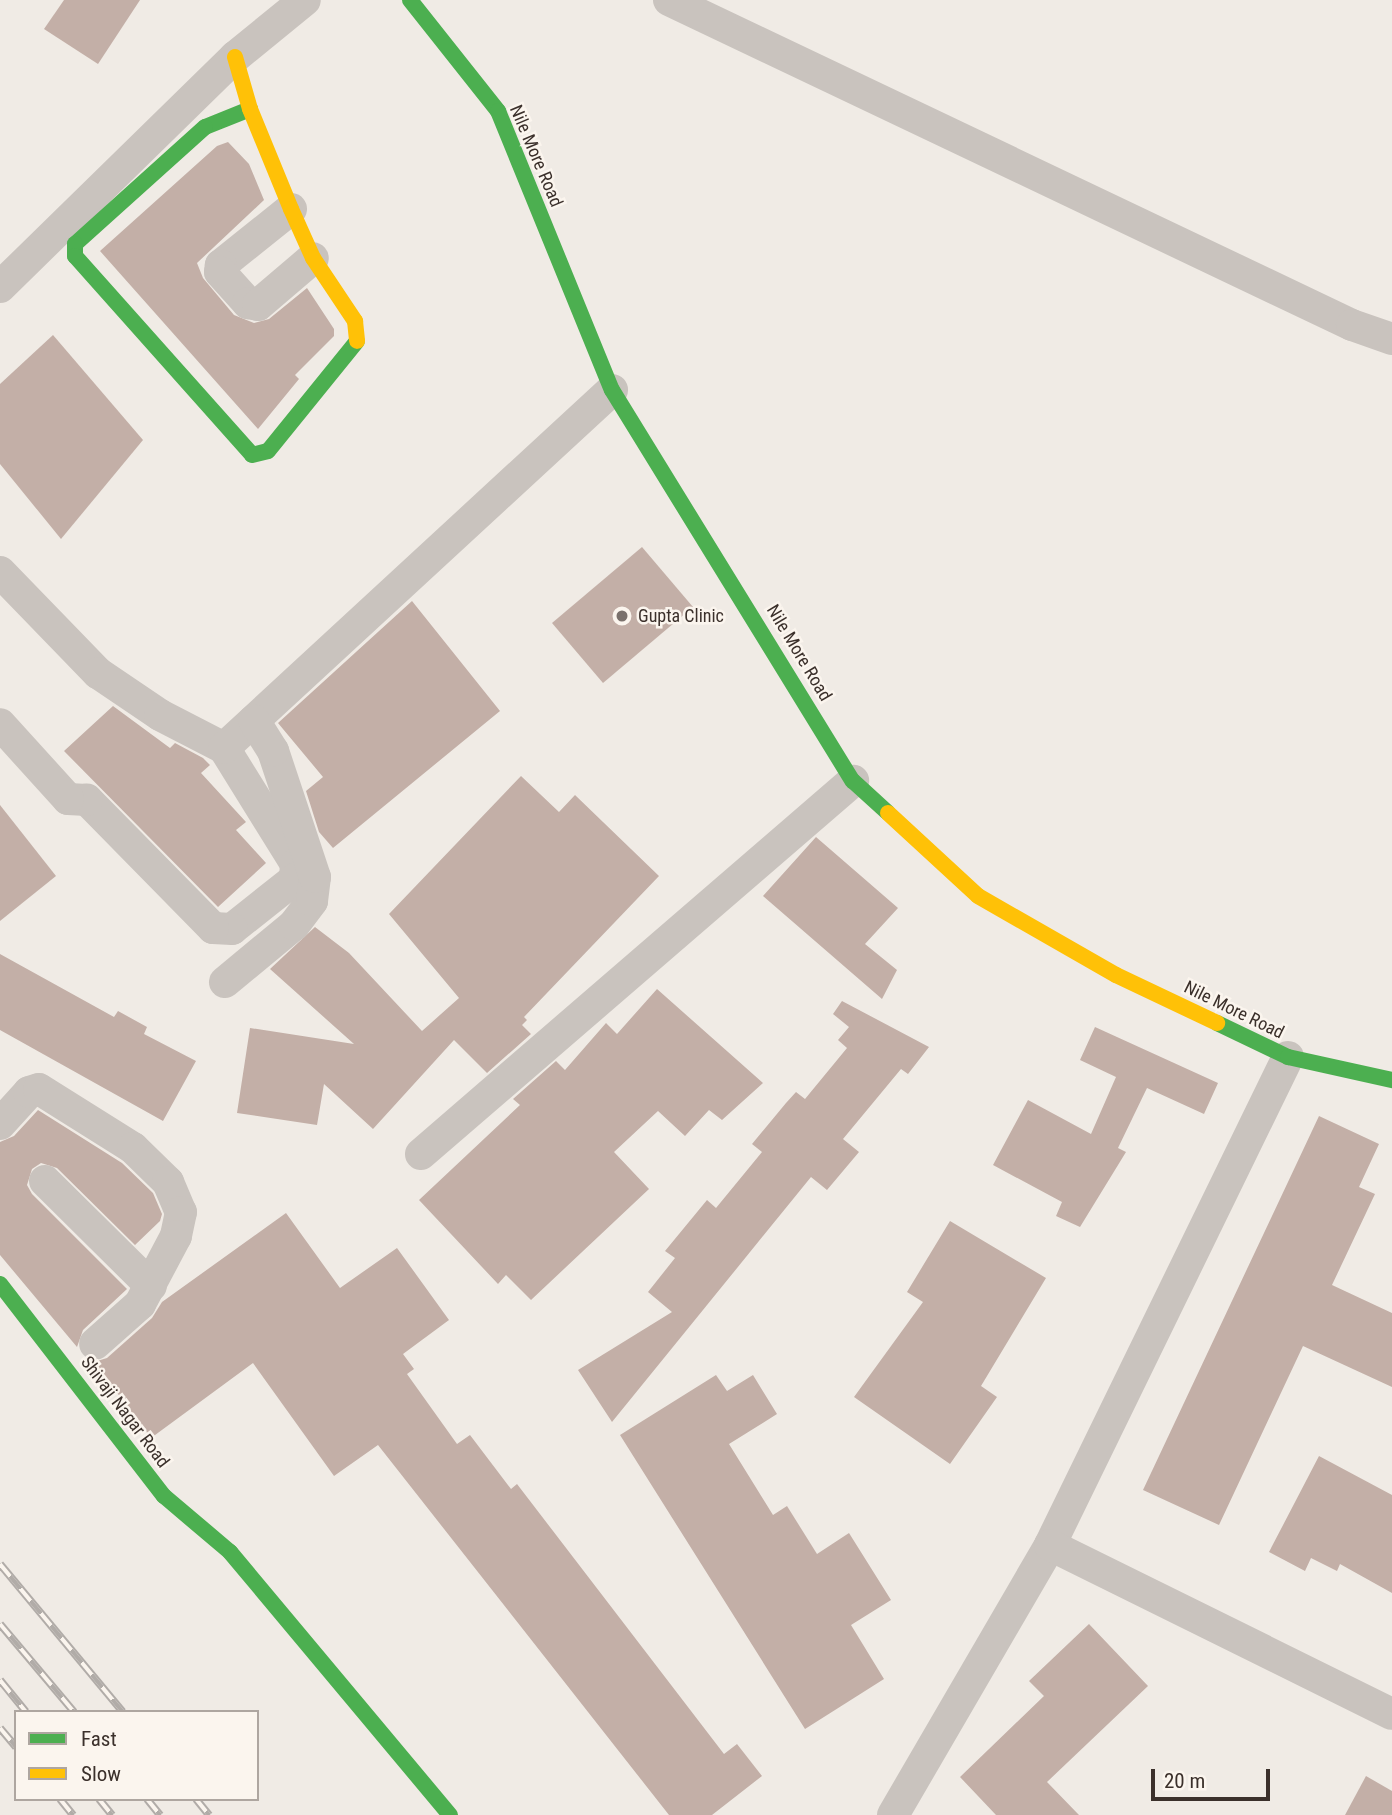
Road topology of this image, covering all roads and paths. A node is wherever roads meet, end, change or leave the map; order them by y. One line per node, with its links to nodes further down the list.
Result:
1 (305, 0): 4 (street)
2 (410, 0): 10 (street, Nile More Road)
3 (669, 0): 9 (street)
4 (235, 57): 5 (street); 8 (street)
5 (250, 109): 6 (street); 7 (street)
6 (291, 209): 7 (street); 7 (street)
7 (313, 258)
8 (0, 287)
9 (1392, 339)
10 (612, 390): 12 (street); 15 (street, Nile More Road)
11 (0, 572): 14 (street)
12 (254, 720): 14 (street); 16 (street)
13 (0, 724): 16 (street)
14 (224, 748): 16 (street)
15 (853, 781): 18 (street, Nile More Road); 21 (street)
16 (305, 874): 17 (street)
17 (225, 982)
18 (1288, 1057): 19 (street, Nile More Road); 26 (street)
19 (1392, 1080)
20 (0, 1124): 24 (street)
21 (421, 1154)
22 (44, 1181): 24 (street)
23 (0, 1284): 29 (street, Shivaji Nagar Road)
24 (151, 1286): 25 (street)
25 (95, 1344)
26 (1050, 1545): 27 (street); 28 (street)
27 (1392, 1714)
28 (898, 1813)
29 (450, 1815)

